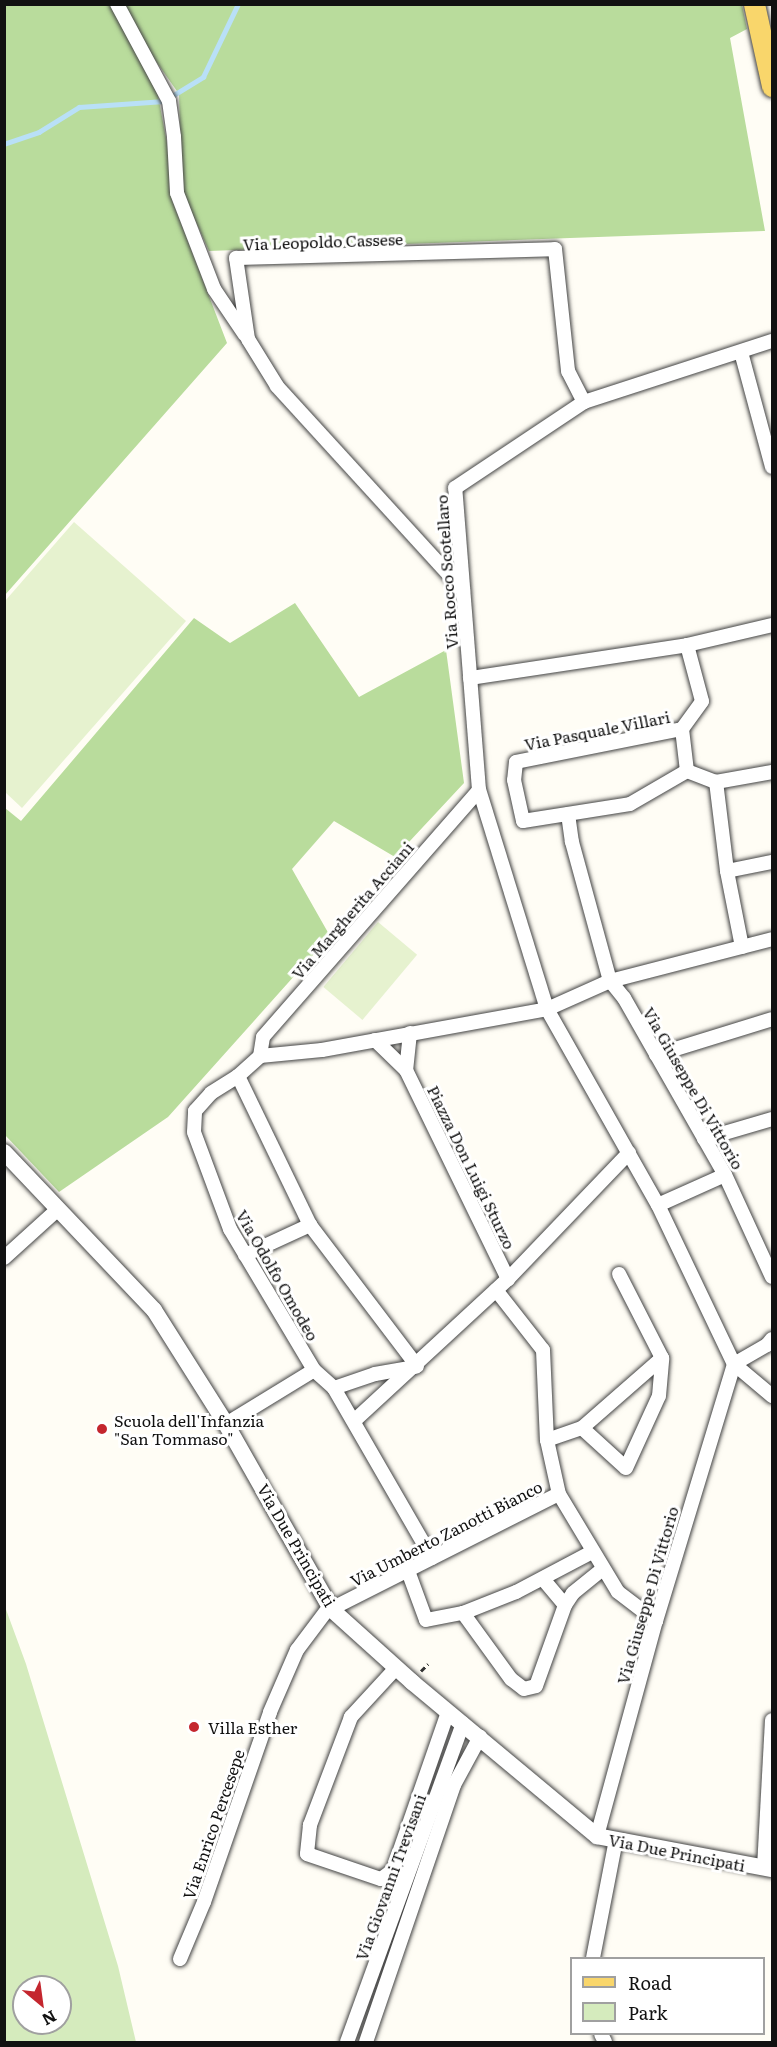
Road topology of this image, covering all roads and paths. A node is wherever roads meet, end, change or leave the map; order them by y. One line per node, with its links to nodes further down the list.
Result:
1 (117, 4): 4 (street)
2 (754, 4): 3 (main road)
3 (772, 86)
4 (248, 339): 7 (street, Via Leopoldo Cassese); 9 (street, Via Leopoldo Cassese)
5 (772, 341): 6 (street, Via Rocco Scotellaro)
6 (741, 352): 7 (street, Via Rocco Scotellaro); 8 (street)
7 (584, 402): 9 (street, Via Rocco Scotellaro)
8 (772, 467)
9 (463, 590): 12 (street, Via Rocco Scotellaro)
10 (772, 626): 11 (street)
11 (687, 645): 12 (street); 13 (street, Via Pasquale Villari)
12 (470, 678): 17 (street, Via Rocco Scotellaro)
13 (682, 729): 14 (street, Via Pasquale Villari); 18 (street, Via Pasquale Villari)
14 (687, 771): 16 (street); 18 (street)
15 (772, 772): 16 (street)
16 (716, 782): 20 (street)
17 (479, 790): 24 (street); 29 (street, Via Margherita Acciani)
18 (568, 814): 23 (street)
19 (772, 862): 20 (street)
20 (727, 871): 22 (street)
21 (772, 939): 22 (street)
22 (742, 947): 23 (street)
23 (610, 981): 24 (street); 28 (street, Via Giuseppe Di Vittorio)
24 (547, 1010): 26 (street); 35 (street)
25 (772, 1019): 28 (street)
26 (410, 1033): 27 (street); 30 (street)
27 (375, 1040): 29 (street); 30 (street, Piazza Don Luigi Sturzo)
28 (656, 1055): 33 (street, Via Giuseppe Di Vittorio)
29 (261, 1056): 31 (street)
30 (406, 1070): 44 (street, Piazza Don Luigi Sturzo)
31 (238, 1076): 39 (street); 40 (street, Via Odolfo Omodeo)
32 (772, 1119): 33 (street)
33 (704, 1139): 36 (street, Via Giuseppe Di Vittorio)
34 (4, 1152): 38 (street, Via Due Principati)
35 (628, 1153): 37 (street); 44 (street)
36 (725, 1175): 37 (street); 43 (street, Via Giuseppe Di Vittorio)
37 (658, 1205): 48 (street)
38 (58, 1209): 41 (street); 54 (street, Via Due Principati)
39 (310, 1225): 40 (street); 49 (street)
40 (245, 1255): 50 (street, Via Odolfo Omodeo)
41 (4, 1258)
42 (619, 1274): 47 (street)
43 (772, 1277)
44 (508, 1279): 45 (street)
45 (495, 1290): 49 (street); 56 (street, Via Umberto Zanotti Bianco)
46 (772, 1339): 48 (street)
47 (662, 1358): 55 (street); 55 (street)
48 (734, 1364): 52 (street); 66 (street, Via Giuseppe Di Vittorio)
49 (417, 1366): 51 (street); 53 (street)
50 (314, 1370): 51 (street, Via Odolfo Omodeo); 54 (street)
51 (334, 1388): 53 (street, Via Odolfo Omodeo)
52 (772, 1396)
53 (354, 1421): 59 (street, Via Odolfo Omodeo)
54 (226, 1424): 64 (street, Via Due Principati)
55 (582, 1428): 56 (street)
56 (548, 1440): 57 (street, Via Umberto Zanotti Bianco)
57 (558, 1494): 58 (street); 59 (street, Via Umberto Zanotti Bianco)
58 (592, 1552): 60 (street); 62 (street)
59 (432, 1558): 61 (street, Via Umberto Zanotti Bianco)
60 (603, 1569): 63 (street); 66 (street)
61 (408, 1571): 64 (street, Via Umberto Zanotti Bianco); 65 (street)
62 (543, 1579): 63 (street); 65 (street)
63 (565, 1605): 65 (street)
64 (330, 1607): 67 (street, Via Due Principati); 76 (street, Via Enrico Percesepe)
65 (463, 1613)
66 (656, 1621): 72 (street, Via Giuseppe Di Vittorio)
67 (396, 1668): 68 (street, Via Due Principati); 68 (street)
68 (448, 1712): 70 (street, Via Due Principati)
69 (772, 1720): 74 (street)
70 (463, 1723): 71 (street, Via Due Principati); 77 (street, Via Giovanni Trevisani)
71 (480, 1737): 72 (street, Via Due Principati); 78 (street, Via Giovanni Trevisani)
72 (597, 1836): 73 (street, Via Due Principati)
73 (616, 1840): 74 (street, Via Due Principati); 75 (street)
74 (768, 1868)
75 (593, 1957)
76 (180, 1959)
77 (347, 2043)
78 (366, 2043)

